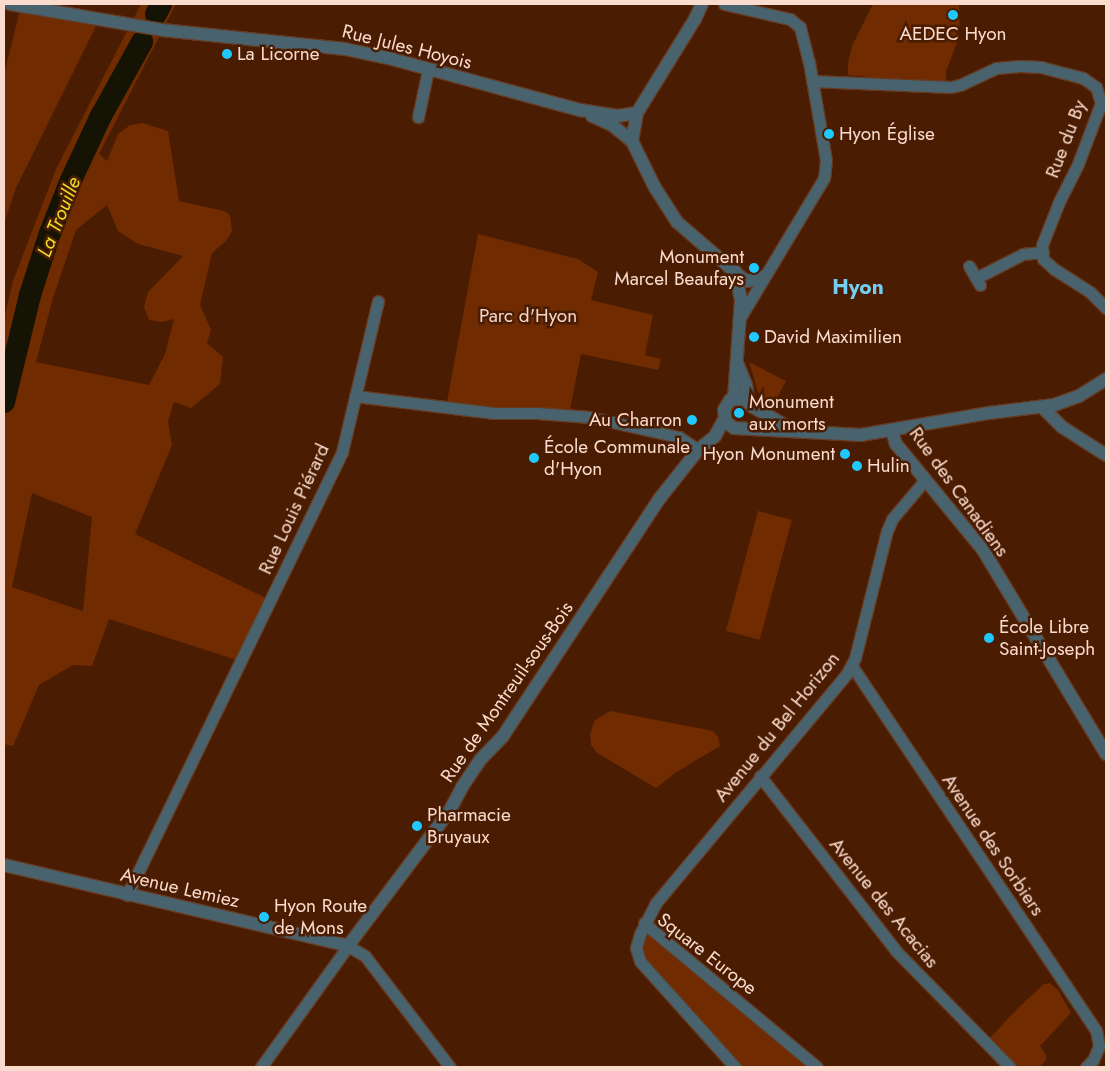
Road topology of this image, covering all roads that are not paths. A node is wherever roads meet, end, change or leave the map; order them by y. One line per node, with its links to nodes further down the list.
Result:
1 (10, 4): 4 (street, Rue Jules Hoyois)
2 (702, 4): 7 (street)
3 (724, 4): 5 (street)
4 (428, 70): 6 (street, Rue Jules Hoyois); 8 (street)
5 (812, 81): 10 (street, Rue du By); 13 (street)
6 (580, 110): 7 (street, Rue Jules Hoyois); 9 (street, Rue Jules Hoyois)
7 (637, 113): 9 (street)
8 (418, 117)
9 (632, 140): 12 (street)
10 (1043, 252): 11 (street); 15 (street)
11 (969, 266)
12 (739, 275): 13 (street); 16 (street)
13 (764, 277): 16 (street)
14 (378, 301): 19 (street, Rue Louis Piérard)
15 (1106, 308)
16 (741, 316): 17 (street)
17 (737, 363): 20 (street); 21 (street)
18 (1106, 379): 22 (street)
19 (355, 396): 28 (street); 35 (street, Rue Louis Piérard)
20 (734, 398): 21 (street); 23 (street)
21 (750, 404): 24 (street); 25 (street)
22 (1043, 408): 26 (street); 29 (street)
23 (725, 418): 24 (street); 27 (street)
24 (739, 428): 25 (street); 27 (street)
25 (793, 430): 26 (street)
26 (892, 431): 30 (street, Rue des Canadiens)
27 (715, 436): 28 (street, Rue de Montreuil-sous-Bois)
28 (698, 450): 37 (street, Rue de Montreuil-sous-Bois)
29 (1106, 456)
30 (925, 480): 31 (street, Avenue du Bel Horizon); 32 (street, Rue des Canadiens)
31 (852, 666): 33 (street, Avenue du Bel Horizon); 43 (street, Avenue des Sorbiers)
32 (1106, 754)
33 (760, 776): 36 (street, Avenue du Bel Horizon); 42 (street, Avenue des Acacias)
34 (4, 865): 35 (street, Avenue Lemiez)
35 (127, 895): 37 (street, Avenue Lemiez)
36 (644, 923): 40 (street, Square Europe); 41 (street, Square Europe)
37 (348, 946): 38 (street); 39 (street)
38 (261, 1067)
39 (450, 1067)
40 (735, 1067)
41 (818, 1067)
42 (1010, 1067)
43 (1086, 1067)

